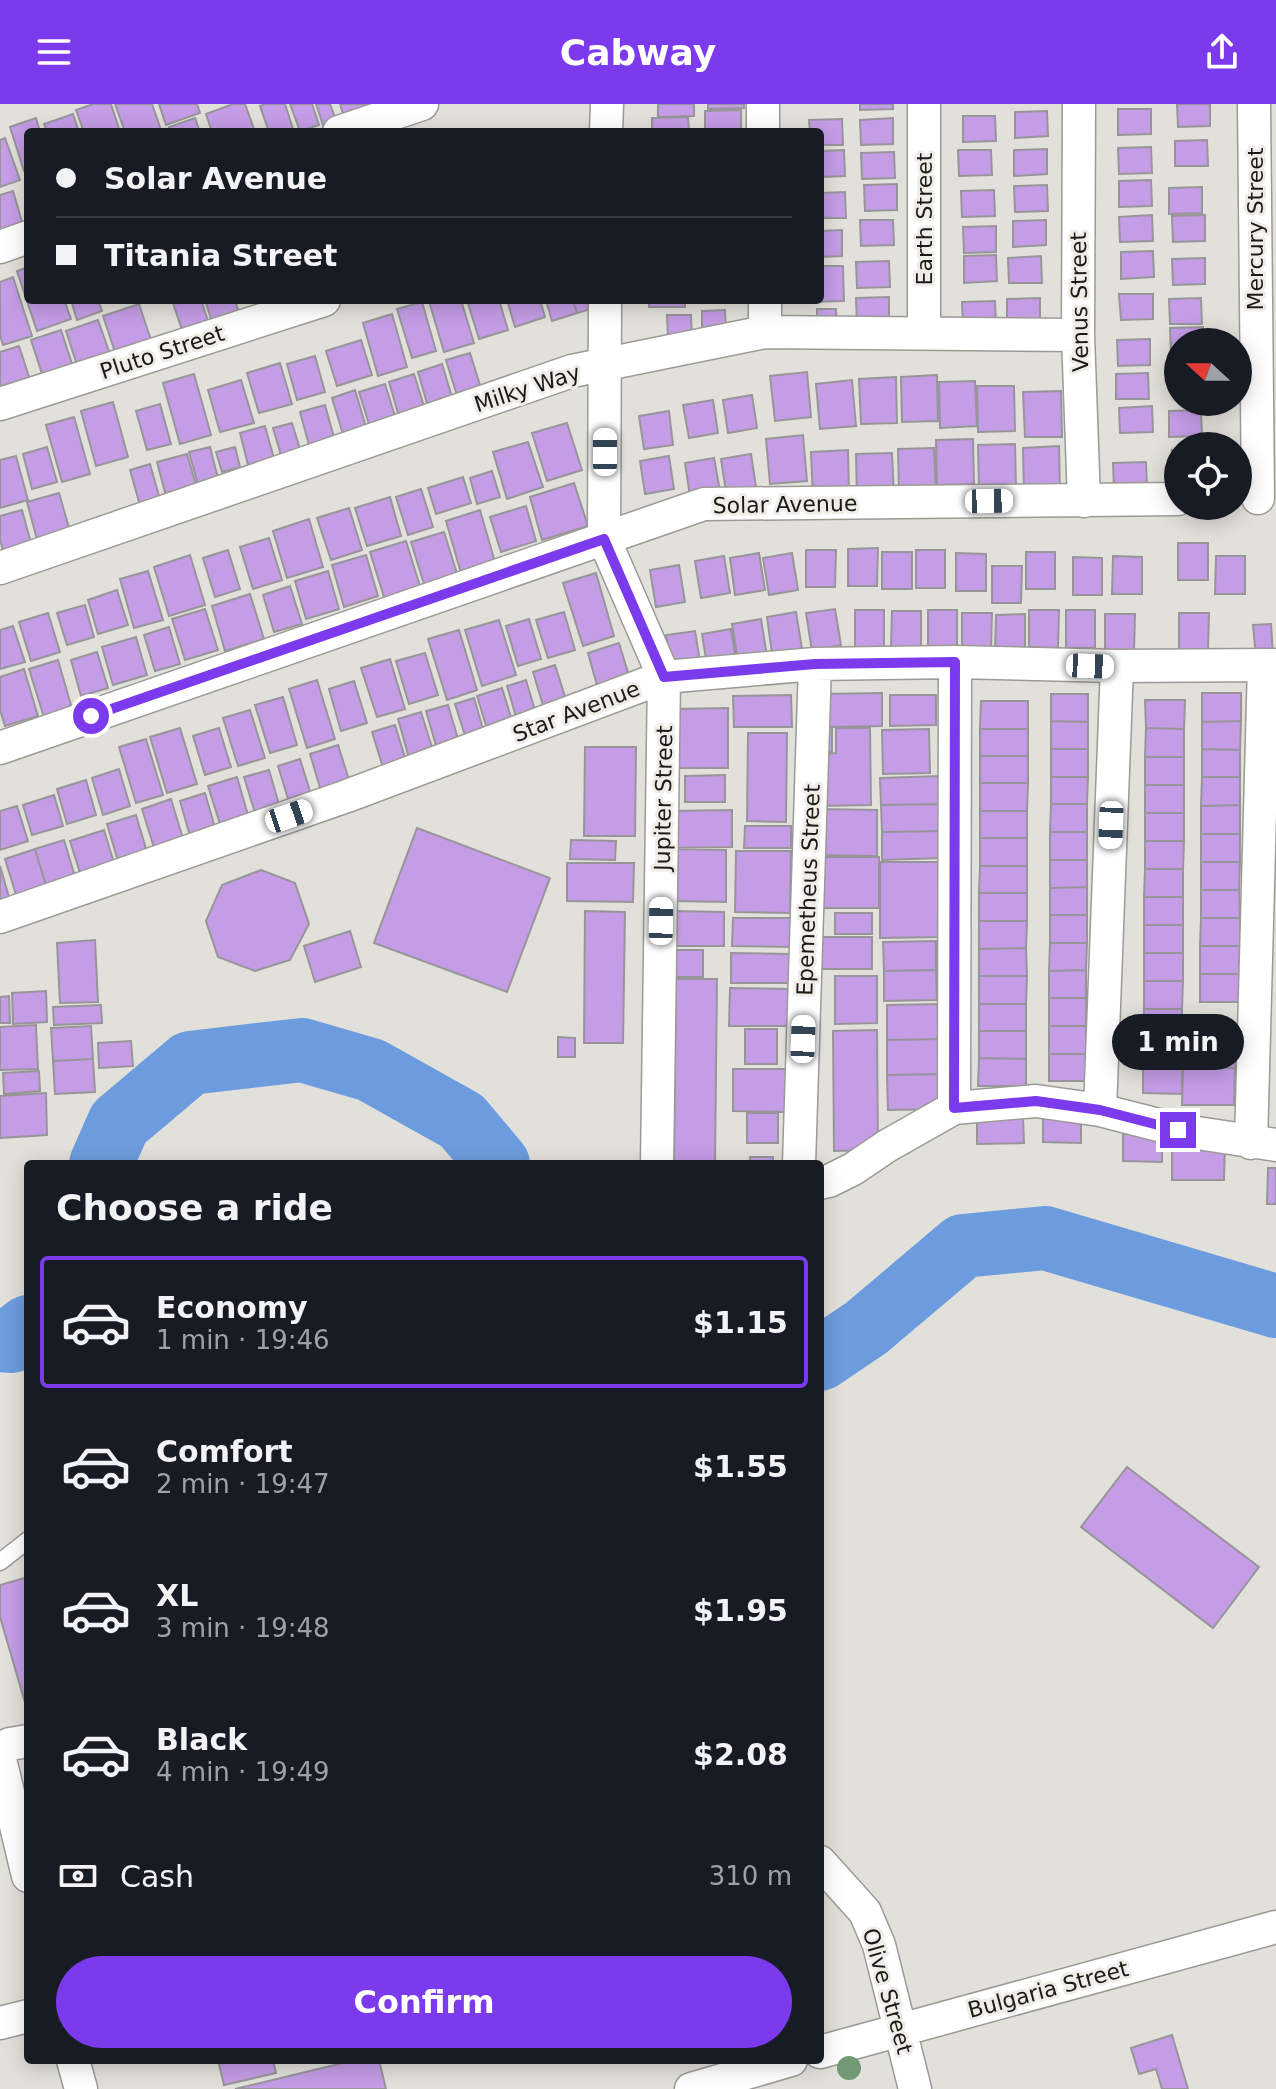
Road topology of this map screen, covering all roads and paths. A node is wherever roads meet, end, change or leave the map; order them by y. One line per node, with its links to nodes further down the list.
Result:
1 (422, 104): 7 (street)
2 (607, 104): 8 (street)
3 (763, 104): 9 (street)
4 (924, 104): 16 (street, Earth Street)
5 (1079, 104): 17 (street, Venus Street)
6 (1254, 104): 21 (street, Mercury Street)
7 (351, 128)
8 (606, 128)
9 (763, 128)
10 (24, 238): 11 (street)
11 (0, 247)
12 (312, 304): 19 (street, Pluto Street)
13 (605, 304): 18 (street, Jupiter Street)
14 (765, 304): 15 (street)
15 (765, 332): 16 (street, Milky Way); 18 (street, Milky Way)
16 (924, 333): 17 (street, Milky Way)
17 (1078, 335): 22 (street, Venus Street)
18 (606, 365): 23 (street, Jupiter Street); 24 (street, Milky Way)
19 (0, 404)
20 (1164, 499): 22 (street, Solar Avenue)
21 (1257, 499)
22 (1084, 501): 23 (street, Solar Avenue)
23 (604, 539): 29 (street, Jupiter Street); 30 (street, Solar Avenue)
24 (0, 568)
25 (955, 662): 26 (street, Star Avenue); 28 (street, Star Avenue); 32 (street)
26 (815, 664): 29 (street, Star Avenue); 36 (street, Epemetheus Street)
27 (1270, 665): 28 (street, Star Avenue); 34 (street)
28 (1117, 666): 33 (street)
29 (664, 677): 31 (street, Star Avenue); 35 (street, Jupiter Street)
30 (0, 748)
31 (0, 917)
32 (954, 1108): 33 (street); 37 (street)
33 (1100, 1110): 34 (street)
34 (1263, 1144)
35 (657, 1160)
36 (799, 1160)
37 (824, 1182)
38 (24, 1543): 39 (lane)
39 (0, 1562)
40 (24, 1742): 41 (street)
41 (0, 1749)
42 (0, 1759): 43 (street)
43 (24, 1859)
44 (824, 1866): 48 (street, Olive Street)
45 (1276, 1927): 48 (street, Bulgaria Street)
46 (24, 2017): 47 (street)
47 (0, 2023)
48 (899, 2029): 49 (street, Bulgaria Street); 54 (street, Olive Street)
49 (824, 2051)
50 (74, 2064): 52 (street)
51 (777, 2064): 53 (street)
52 (81, 2089)
53 (691, 2089)
54 (915, 2089)

